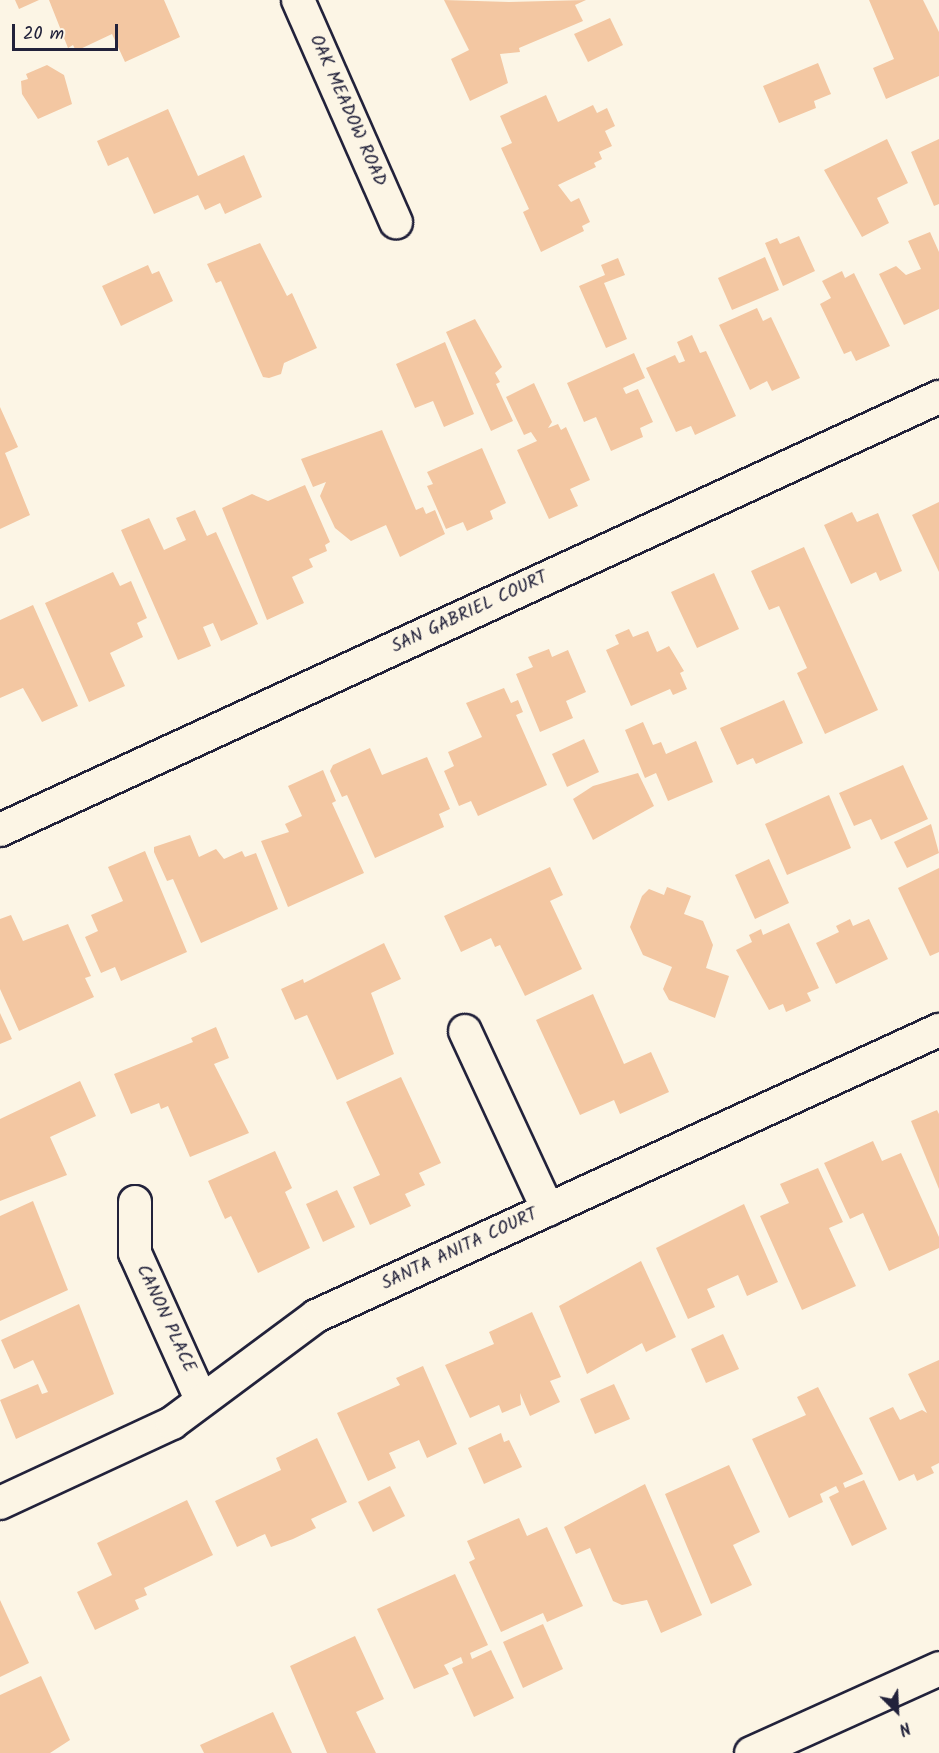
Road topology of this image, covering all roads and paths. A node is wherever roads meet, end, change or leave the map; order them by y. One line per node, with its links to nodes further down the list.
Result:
1 (298, 0): 2 (street, OAK MEADOW ROAD)
2 (396, 222)
3 (939, 397): 4 (street, SAN GABRIEL COURT)
4 (0, 830)
5 (939, 1030): 8 (street, SANTA ANITA COURT)
6 (465, 1031): 8 (street)
7 (135, 1202): 9 (street, CANON PLACE)
8 (548, 1210): 9 (street, SANTA ANITA COURT)
9 (201, 1399): 10 (street, SANTA ANITA COURT)
10 (0, 1503)
11 (939, 1668): 12 (street)
12 (751, 1753)

